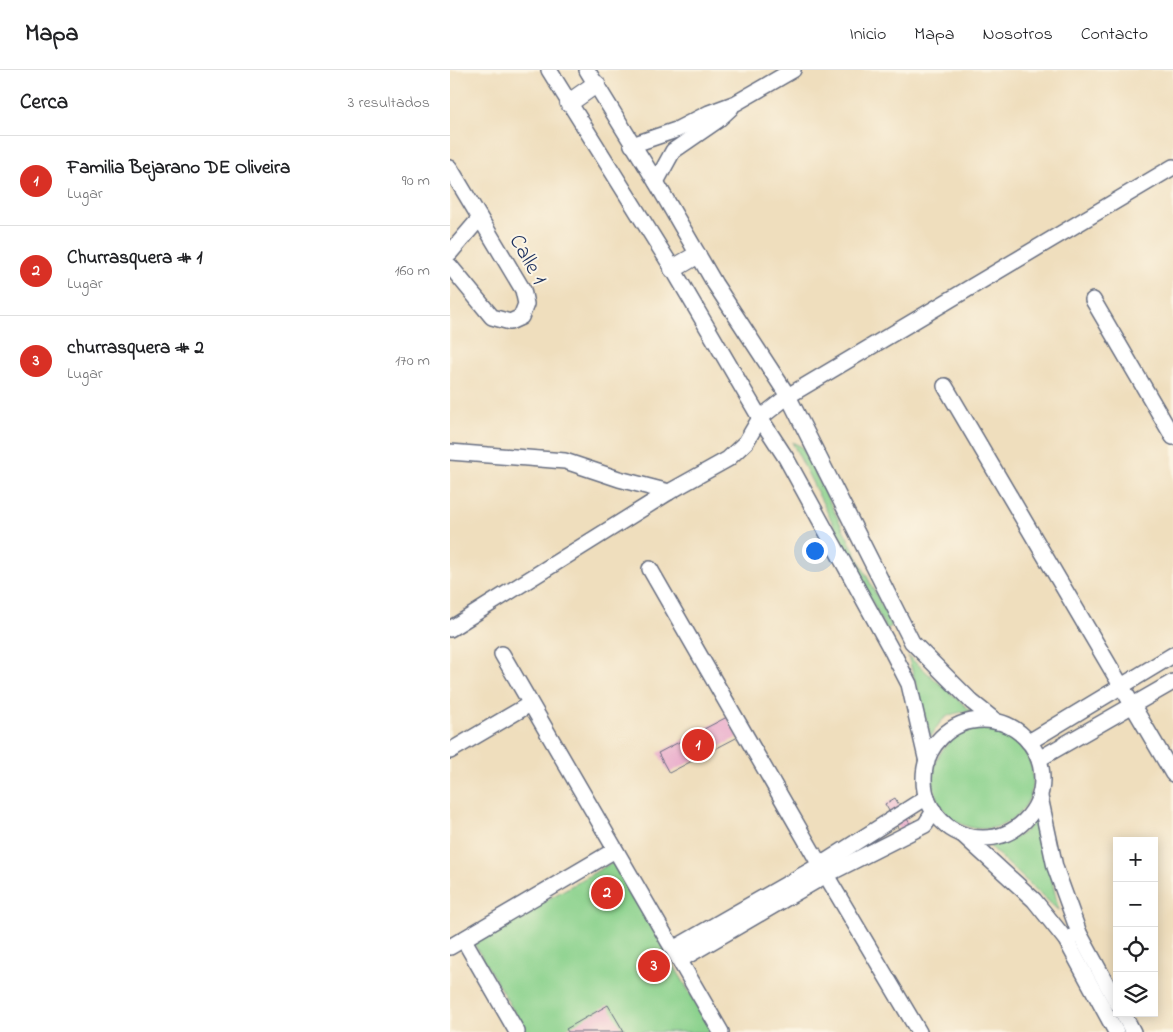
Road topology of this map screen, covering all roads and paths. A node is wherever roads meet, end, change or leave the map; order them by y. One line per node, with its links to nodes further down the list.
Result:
1 (549, 70): 4 (street)
2 (793, 70): 5 (street)
3 (591, 77): 4 (street); 6 (street)
4 (569, 103): 14 (street)
5 (736, 103): 6 (street); 9 (street)
6 (632, 145): 9 (street)
7 (1173, 167): 17 (street)
8 (450, 168): 10 (street, Calle 1)
9 (656, 182): 12 (street)
10 (479, 219): 11 (street); 13 (street, Calle 1)
11 (450, 253)
12 (697, 254): 14 (street); 17 (street)
13 (450, 266)
14 (673, 269): 18 (street)
15 (1093, 300): 19 (street)
16 (945, 386): 29 (street)
17 (788, 396): 18 (street); 24 (street)
18 (760, 418): 21 (street); 25 (street)
19 (1173, 437)
20 (450, 452): 21 (street)
21 (669, 492): 23 (street)
22 (650, 569): 43 (street)
23 (450, 629)
24 (912, 642): 25 (street); 32 (street)
25 (893, 653): 36 (street)
26 (502, 654): 30 (street)
27 (1173, 655): 29 (street)
28 (1173, 682): 31 (street)
29 (1121, 686): 31 (street); 33 (street)
30 (530, 704): 34 (street); 42 (street)
31 (1132, 705): 35 (street); 37 (street)
32 (997, 722): 33 (street); 36 (street)
33 (1030, 742): 35 (street)
34 (450, 751)
35 (1039, 759): 39 (street)
36 (926, 762): 38 (street)
37 (1173, 774)
38 (927, 797): 40 (street); 43 (street)
39 (1040, 797): 41 (street); 44 (street)
40 (934, 811): 41 (street); 43 (street)
41 (960, 833): 44 (street)
42 (615, 850): 45 (street); 47 (street)
43 (823, 870): 47 (street); 52 (street)
44 (1072, 937): 48 (street); 53 (street)
45 (464, 940): 46 (street); 50 (street)
46 (450, 947)
47 (676, 954): 51 (street)
48 (1113, 997)
49 (1124, 1017): 54 (street)
50 (517, 1032)
51 (721, 1032)
52 (919, 1032)
53 (1116, 1032)
54 (1133, 1032)

